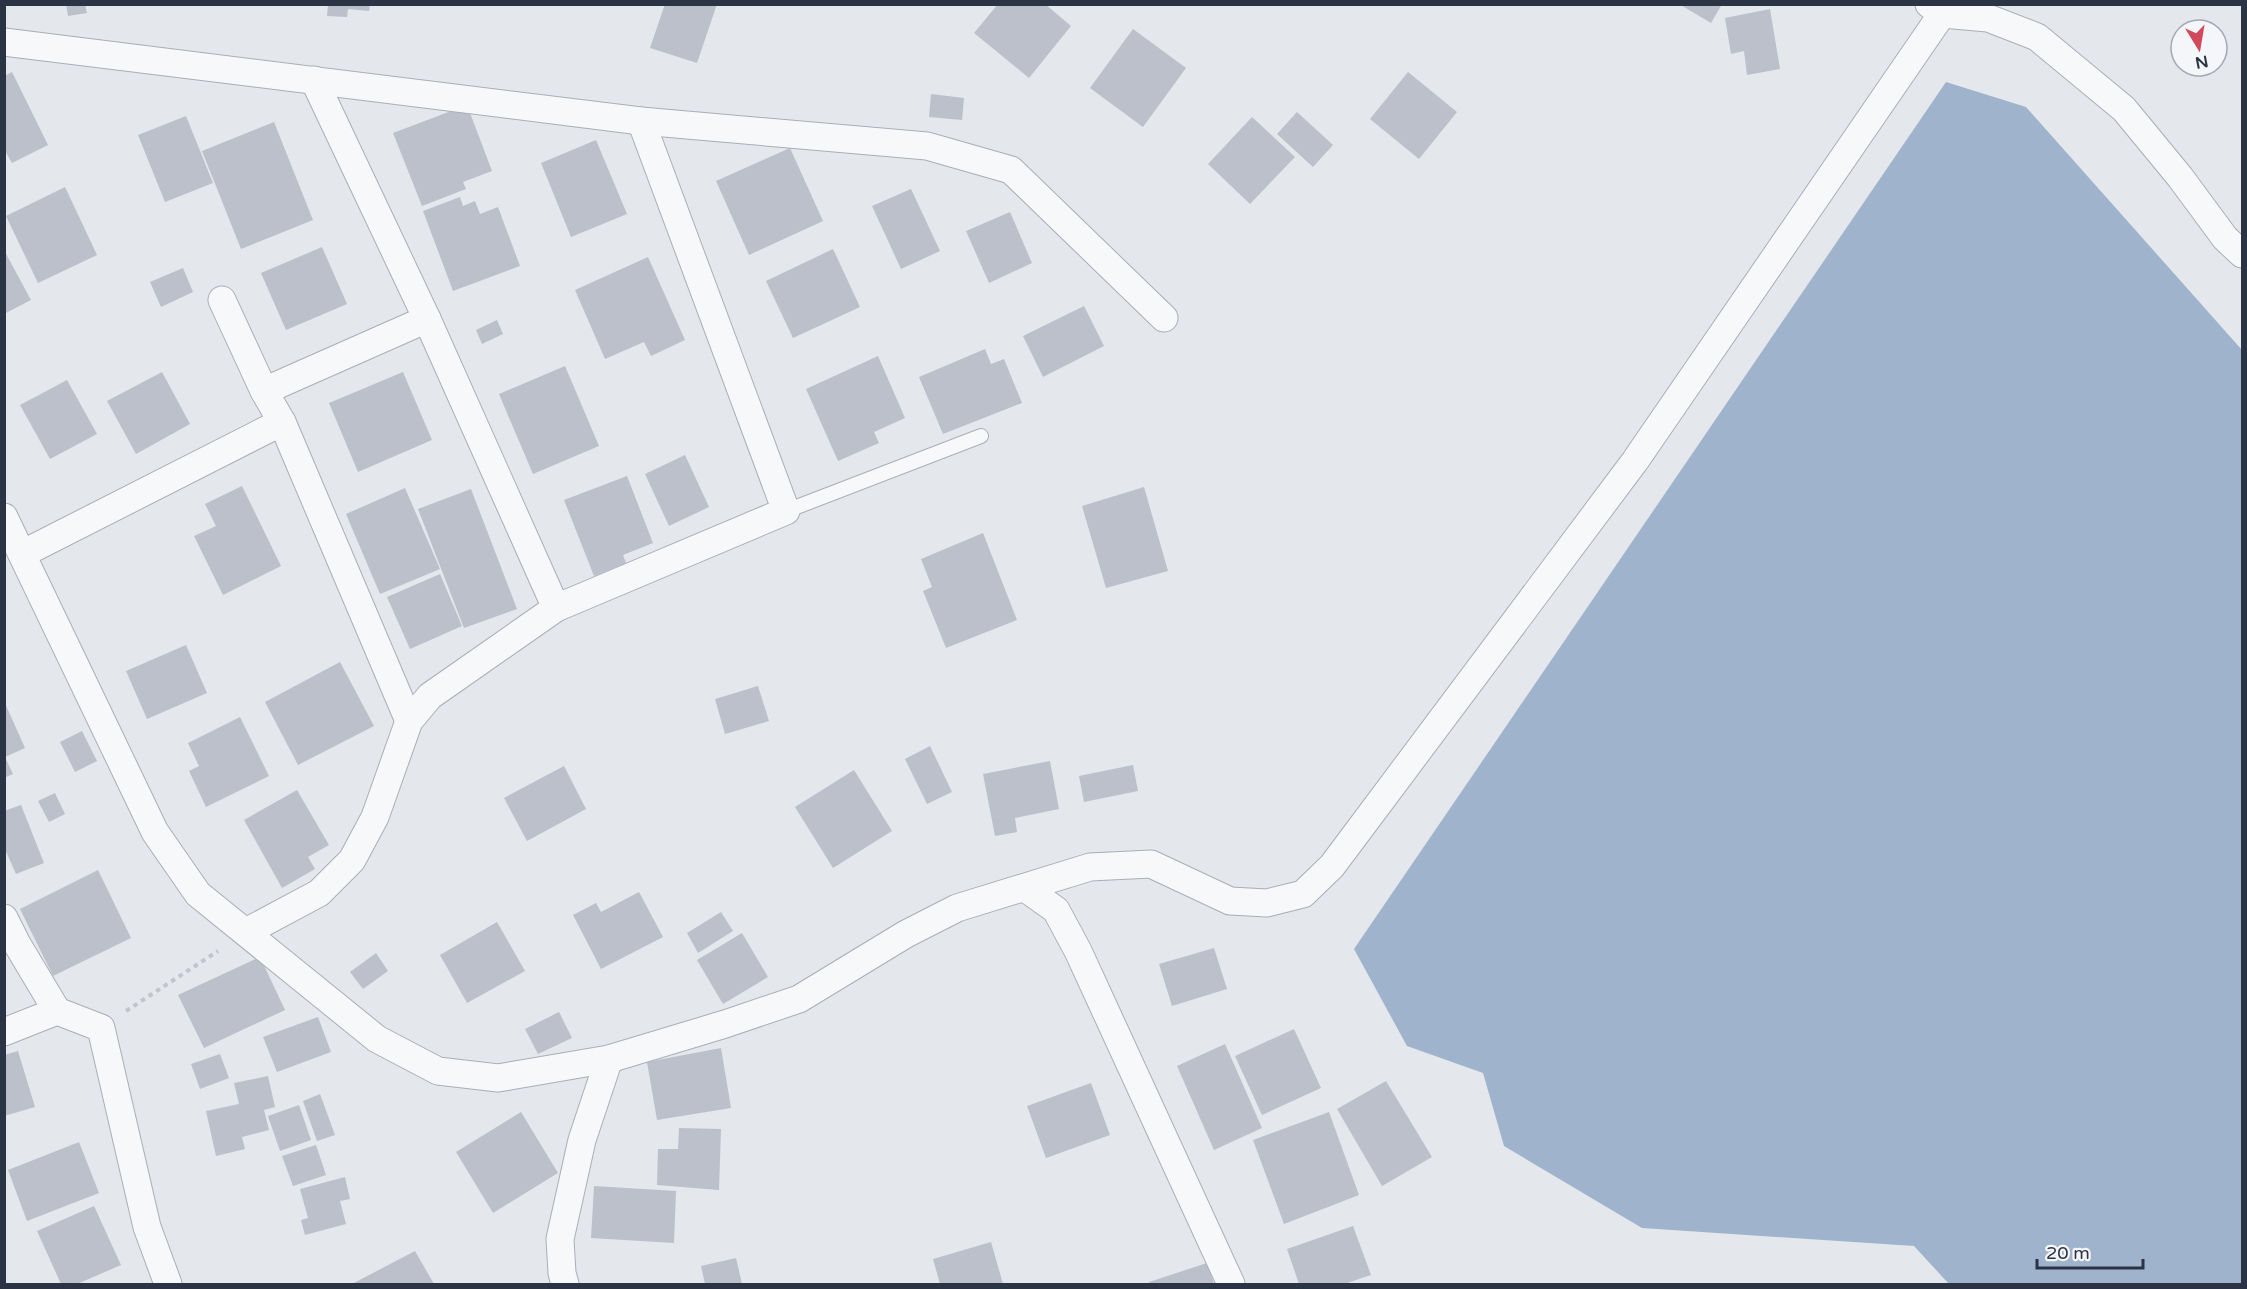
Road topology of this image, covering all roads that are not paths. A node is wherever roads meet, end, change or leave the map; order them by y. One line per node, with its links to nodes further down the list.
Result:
1 (1935, 9): 5 (street); 17 (street)
2 (4, 42): 3 (street)
3 (314, 80): 4 (street); 8 (street)
4 (641, 121): 7 (street); 12 (street)
5 (2242, 254)
6 (222, 300): 9 (street)
7 (1164, 318)
8 (427, 319): 9 (street); 15 (street)
9 (264, 391): 10 (street)
10 (282, 422): 14 (street); 16 (street)
11 (981, 436): 12 (lane)
12 (786, 511): 15 (street)
13 (4, 517): 14 (street)
14 (22, 554): 19 (street)
15 (556, 608): 16 (street)
16 (409, 721): 19 (street)
17 (1025, 888): 22 (street); 25 (street)
18 (4, 918): 20 (street)
19 (246, 932): 22 (street)
20 (57, 1011): 21 (street); 23 (street)
21 (4, 1032)
22 (609, 1059): 24 (street)
23 (168, 1284)
24 (565, 1284)
25 (1231, 1284)

